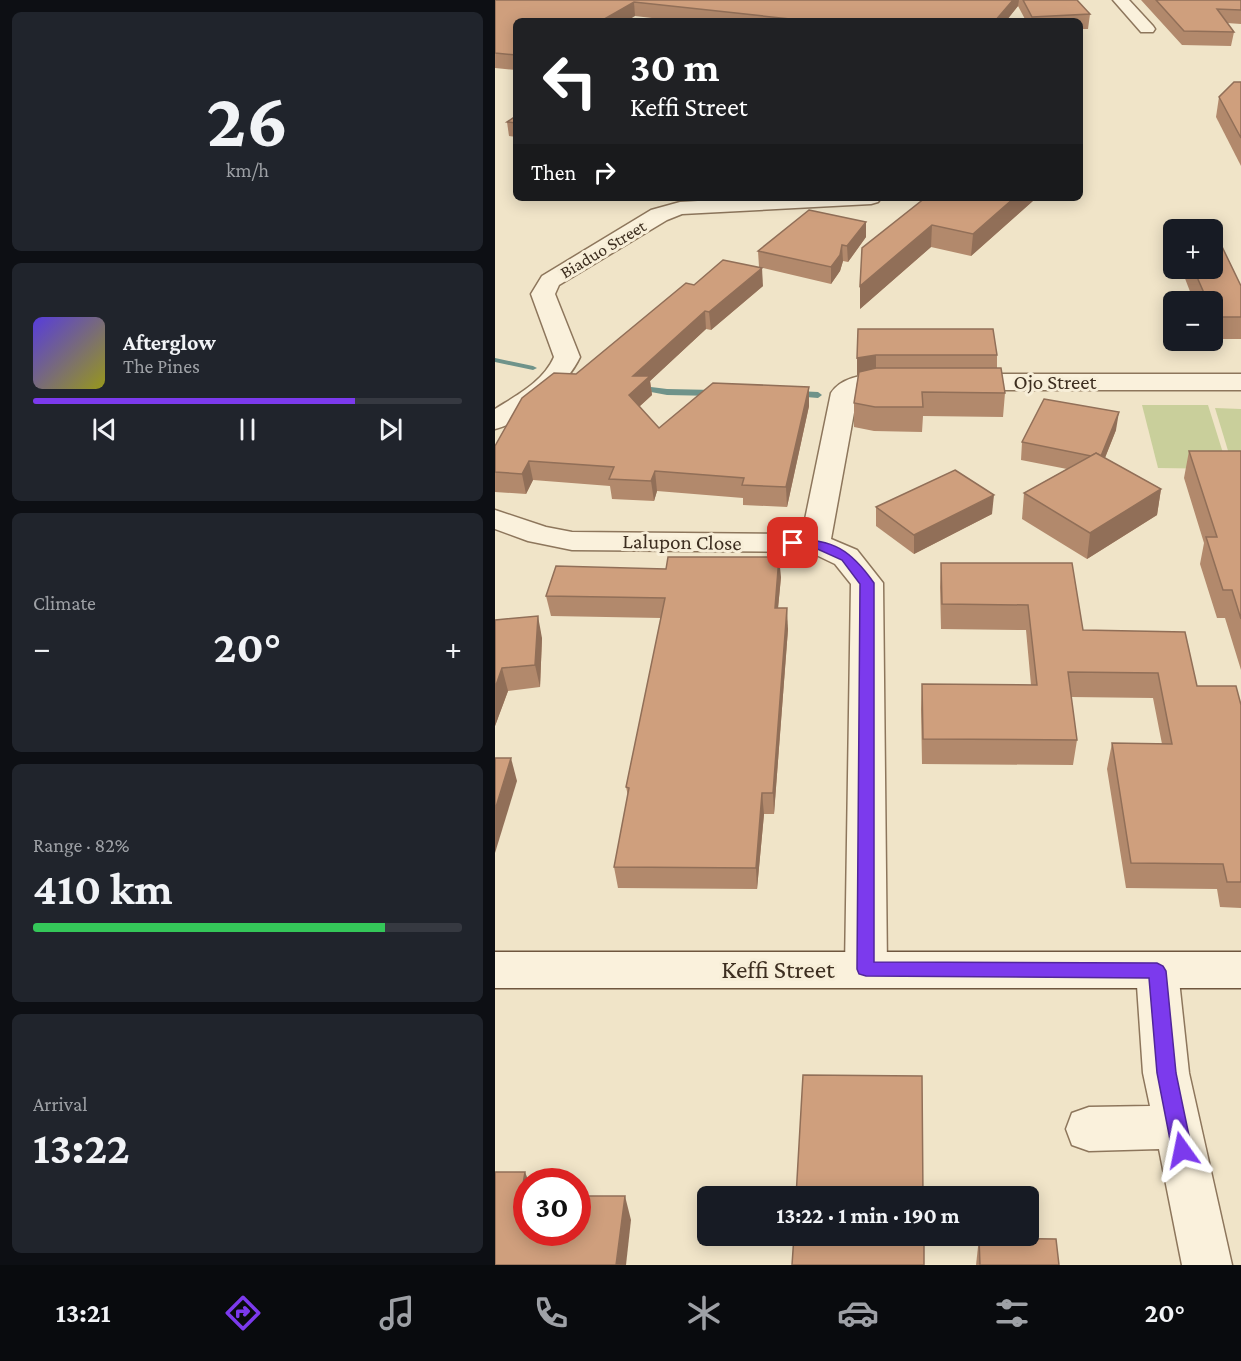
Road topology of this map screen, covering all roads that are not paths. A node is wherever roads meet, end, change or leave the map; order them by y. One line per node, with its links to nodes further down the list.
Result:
1 (1122, 0): 2 (street)
2 (1147, 29)
3 (814, 201): 5 (street, Biaduo Street)
4 (1241, 382): 7 (street, Ojo Street)
5 (495, 421)
6 (495, 519): 7 (street, Lalupon Close)
7 (815, 543): 8 (street, Lalupon Close)
8 (866, 969): 9 (street, Keffi Street); 11 (street, Keffi Street)
9 (495, 970)
10 (1241, 970): 11 (street, Keffi Street)
11 (1157, 971): 12 (street)
12 (1177, 1127): 13 (street); 14 (street)
13 (1089, 1129)
14 (1207, 1265)

